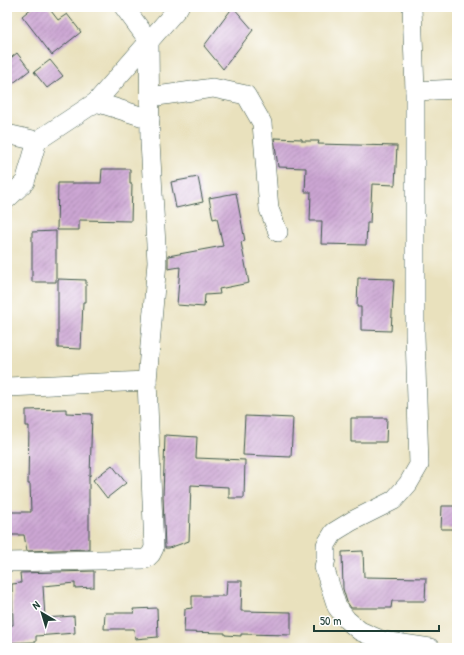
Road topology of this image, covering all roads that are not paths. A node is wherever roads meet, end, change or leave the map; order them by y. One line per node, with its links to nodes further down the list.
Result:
1 (124, 7): 4 (street)
2 (179, 7): 4 (street)
3 (412, 7): 6 (street)
4 (149, 41): 7 (street); 8 (street)
5 (457, 90): 6 (street)
6 (415, 91): 17 (street)
7 (150, 97): 9 (street); 13 (street)
8 (96, 102): 9 (street); 11 (street)
9 (150, 119): 14 (street)
10 (7, 134): 11 (street)
11 (38, 140): 12 (street)
12 (7, 199)
13 (278, 232)
14 (147, 381): 15 (street); 16 (street)
15 (7, 387)
16 (7, 562)
17 (383, 644): 18 (street)
18 (430, 648)

